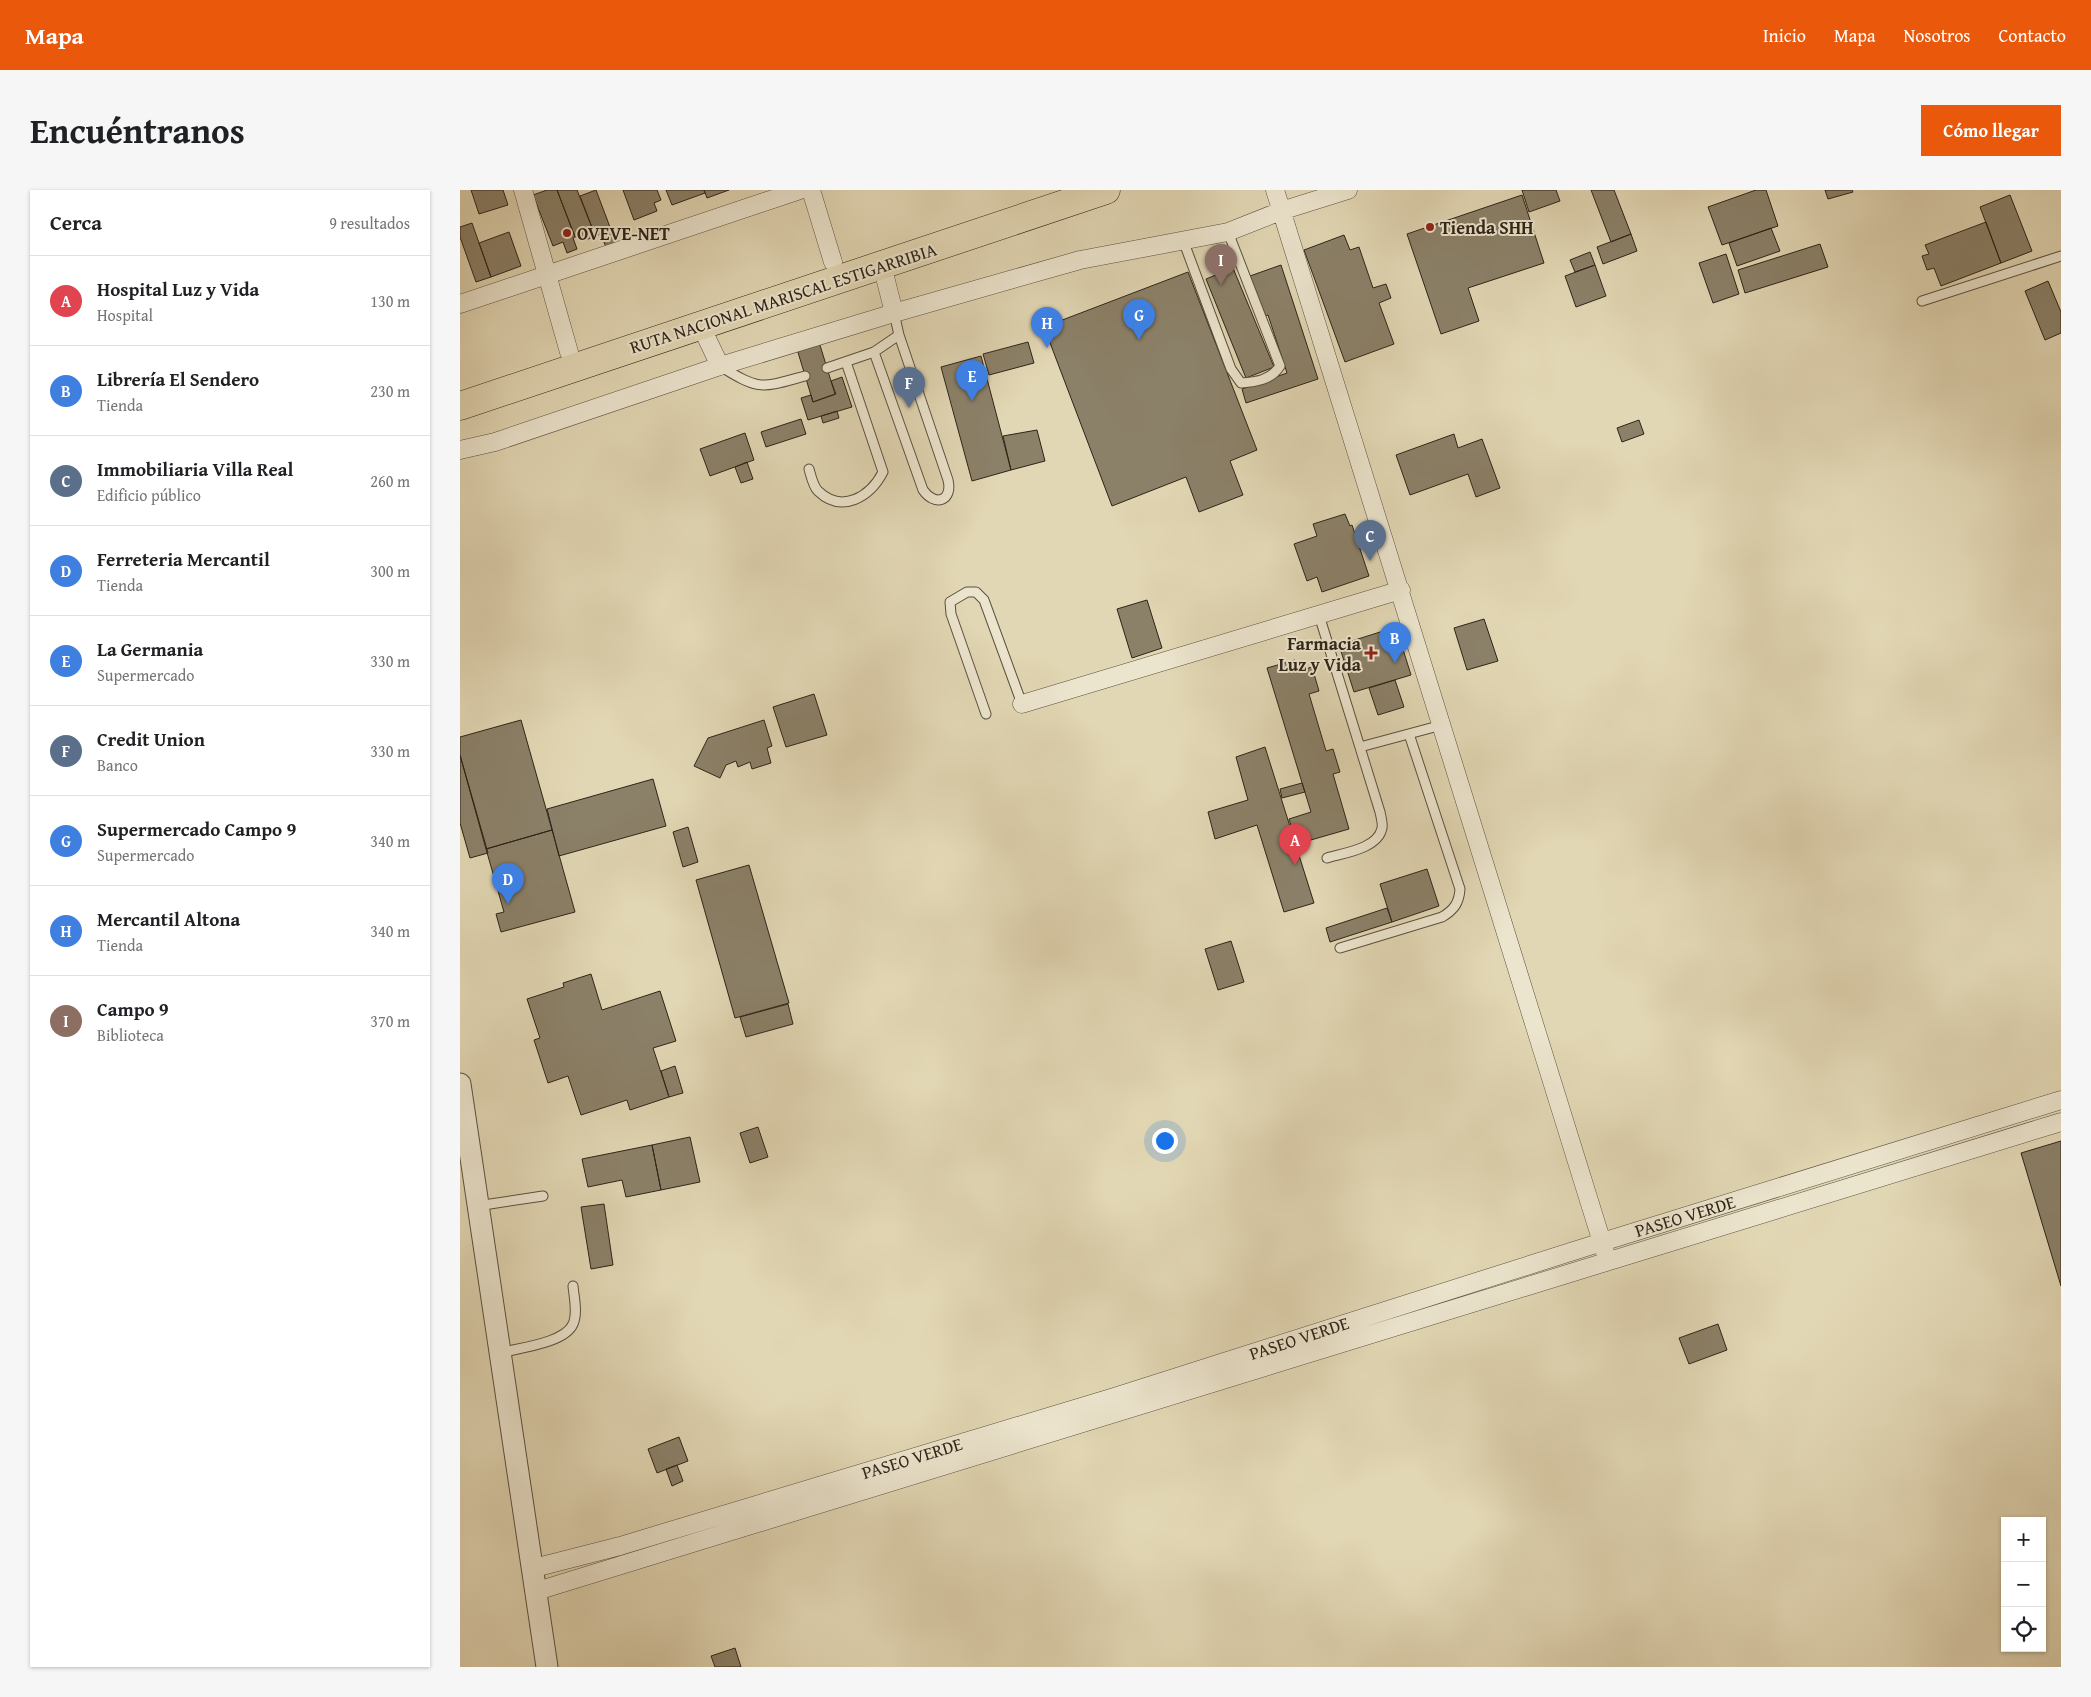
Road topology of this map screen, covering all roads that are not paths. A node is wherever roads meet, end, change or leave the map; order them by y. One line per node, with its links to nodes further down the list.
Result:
1 (523, 190): 14 (street)
2 (800, 190): 14 (street)
3 (811, 190): 12 (street)
4 (1067, 190): 12 (highway, RUTA NACIONAL MARISCAL ESTIGARRIBIA)
5 (1106, 190): 13 (highway, RUTA NACIONAL MARISCAL ESTIGARRIBIA)
6 (1275, 190): 8 (street)
7 (1348, 190): 8 (street)
8 (1281, 211): 9 (street); 32 (street)
9 (1228, 232): 10 (street); 10 (lane)
10 (1182, 240): 17 (street)
11 (2061, 256): 15 (lane)
12 (833, 262): 20 (highway, RUTA NACIONAL MARISCAL ESTIGARRIBIA)
13 (882, 265): 17 (street); 18 (highway, RUTA NACIONAL MARISCAL ESTIGARRIBIA)
14 (548, 275): 16 (street); 20 (street)
15 (1922, 301)
16 (460, 304)
17 (894, 313): 19 (lane); 23 (street)
18 (700, 324): 23 (street); 27 (highway, RUTA NACIONAL MARISCAL ESTIGARRIBIA)
19 (899, 335): 21 (lane); 21 (lane)
20 (569, 352): 26 (highway, RUTA NACIONAL MARISCAL ESTIGARRIBIA)
21 (874, 352): 22 (lane)
22 (846, 362): 24 (lane); 31 (lane)
23 (720, 366): 25 (lane); 28 (street)
24 (827, 368)
25 (805, 376)
26 (460, 389)
27 (460, 406)
28 (495, 442): 29 (street); 30 (street)
29 (460, 450)
30 (460, 463)
31 (809, 469)
32 (1401, 590): 33 (street); 36 (street)
33 (1319, 615): 34 (street); 38 (lane)
34 (1022, 704): 35 (lane)
35 (986, 714)
36 (1442, 725): 37 (lane); 48 (street)
37 (1409, 734): 38 (lane); 40 (lane)
38 (1360, 747): 39 (lane)
39 (1327, 858)
40 (1340, 948)
41 (460, 1084): 47 (street)
42 (2061, 1100): 44 (street, PASEO VERDE)
43 (2061, 1122): 45 (street, PASEO VERDE)
44 (1979, 1125): 45 (street); 48 (street, PASEO VERDE)
45 (1985, 1146): 49 (street, PASEO VERDE)
46 (543, 1196): 47 (lane)
47 (477, 1206): 51 (street)
48 (1602, 1242): 49 (street); 52 (street, PASEO VERDE)
49 (1609, 1262): 52 (street, PASEO VERDE)
50 (573, 1286): 51 (lane)
51 (499, 1353): 53 (street)
52 (1116, 1404): 53 (street, PASEO VERDE); 54 (street, PASEO VERDE)
53 (534, 1568): 54 (street)
54 (537, 1591): 55 (street)
55 (547, 1667)

